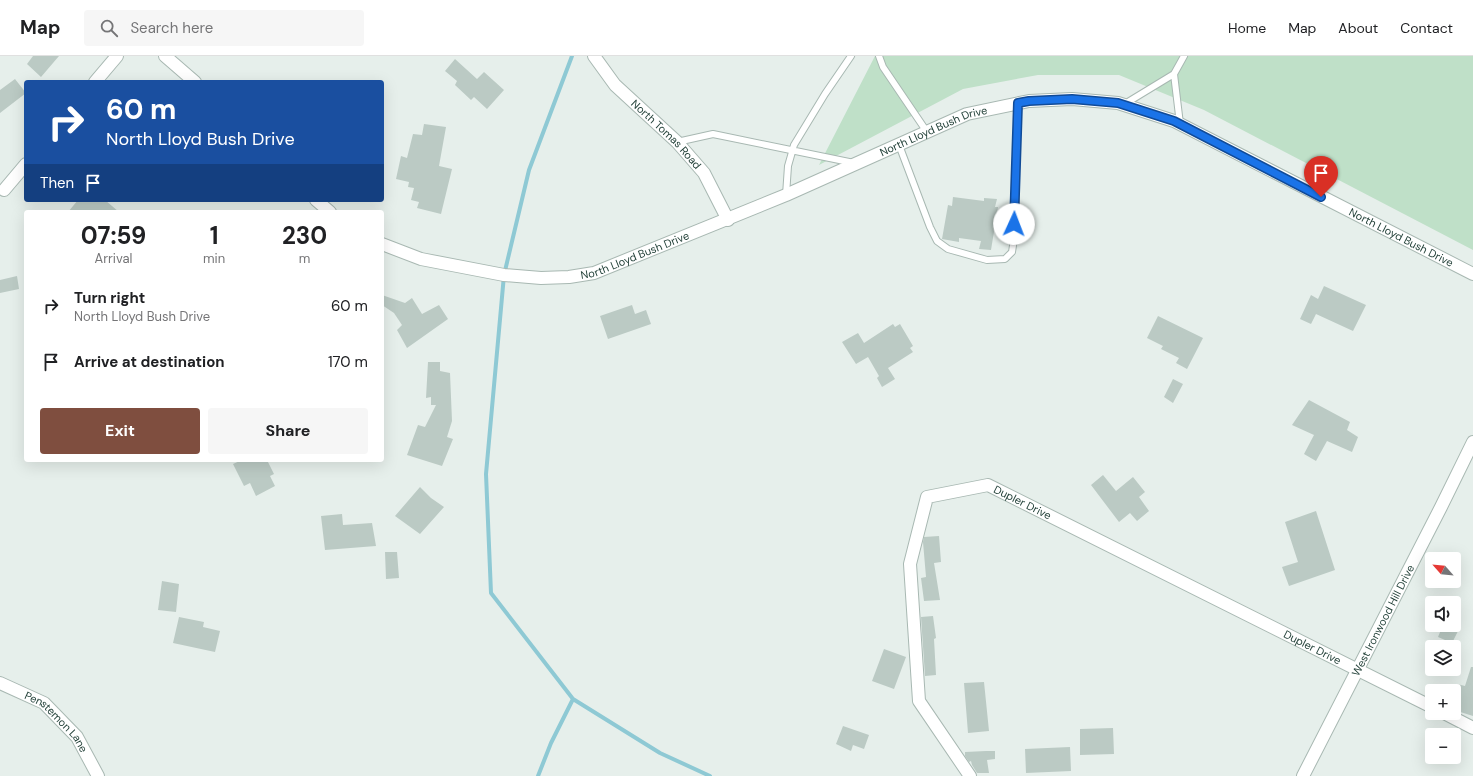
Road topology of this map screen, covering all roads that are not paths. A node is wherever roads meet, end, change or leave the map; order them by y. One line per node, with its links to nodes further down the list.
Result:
1 (117, 56): 8 (street)
2 (165, 56): 9 (street)
3 (594, 56): 14 (street, North Tomas Road)
4 (851, 56): 16 (lane)
5 (879, 56): 13 (lane)
6 (1184, 56): 7 (lane)
7 (1174, 74): 11 (lane); 12 (lane)
8 (97, 80)
9 (193, 80)
10 (1018, 103): 11 (street, North Lloyd Bush Drive); 13 (street, North Lloyd Bush Drive); 15 (lane)
11 (1123, 105): 12 (street, North Lloyd Bush Drive)
12 (1180, 124): 25 (street, North Lloyd Bush Drive)
13 (927, 132): 15 (street, North Lloyd Bush Drive)
14 (677, 142): 16 (lane); 23 (street, North Tomas Road)
15 (899, 145): 17 (street, North Lloyd Bush Drive)
16 (793, 150): 17 (lane); 20 (lane)
17 (858, 163): 20 (street, North Lloyd Bush Drive)
18 (24, 166): 19 (street)
19 (4, 190)
20 (786, 196): 23 (street, North Lloyd Bush Drive)
21 (318, 202): 22 (street)
22 (328, 210)
23 (728, 220): 24 (street, North Lloyd Bush Drive)
24 (384, 245)
25 (1473, 274)
26 (1473, 442): 27 (street, West Ironwood Hill Drive)
27 (1358, 669): 29 (street); 33 (street, Dupler Drive); 34 (street, West Ironwood Hill Drive)
28 (0, 683): 32 (street, Penstemon Lane)
29 (1425, 703)
30 (1458, 720): 31 (street)
31 (1473, 728)
32 (98, 776)
33 (970, 776)
34 (1303, 776)

